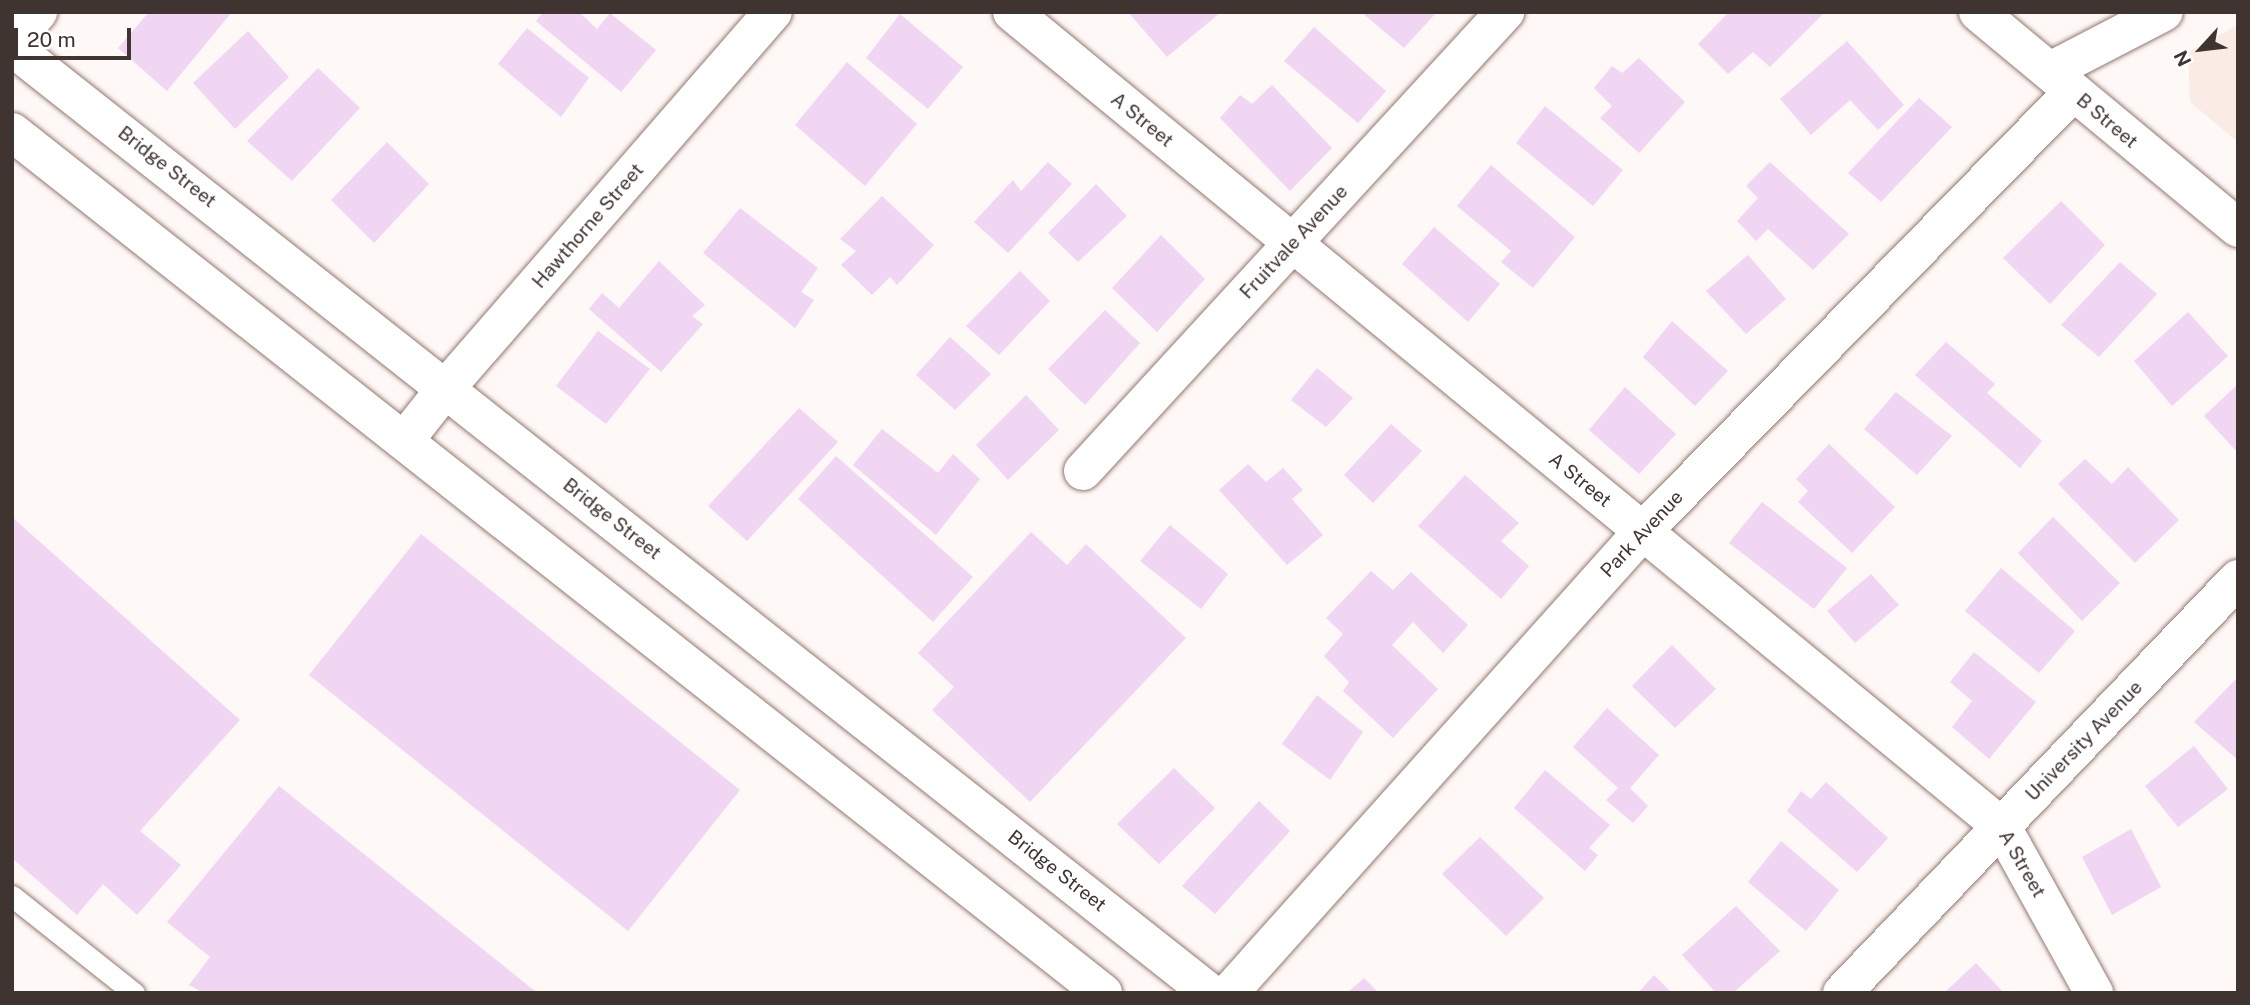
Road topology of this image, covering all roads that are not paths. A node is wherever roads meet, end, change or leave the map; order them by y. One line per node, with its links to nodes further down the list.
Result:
1 (38, 12): 7 (street)
2 (773, 12): 12 (street, Hawthorne Street)
3 (1012, 12): 11 (street, A Street)
4 (1505, 12): 11 (street, Fruitvale Avenue)
5 (1978, 12): 8 (street, B Street)
6 (2164, 12): 8 (street, Park Avenue)
7 (12, 45): 12 (street, Bridge Street)
8 (2062, 82): 10 (street, B Street); 15 (street, Park Avenue)
9 (12, 132): 13 (street)
10 (2238, 228)
11 (1293, 243): 14 (street, Fruitvale Avenue); 15 (street, A Street)
12 (446, 388): 13 (street, Hawthorne Street); 21 (street, Bridge Street)
13 (404, 441): 20 (street)
14 (1083, 471)
15 (1643, 531): 17 (street, A Street); 22 (street, Park Avenue)
16 (2238, 579): 17 (street, University Avenue)
17 (2002, 827): 23 (street, University Avenue); 24 (street, A Street)
18 (12, 896): 19 (lane)
19 (134, 993)
20 (1103, 993)
21 (1210, 993)
22 (1229, 993)
23 (1842, 993)
24 (2094, 993)

